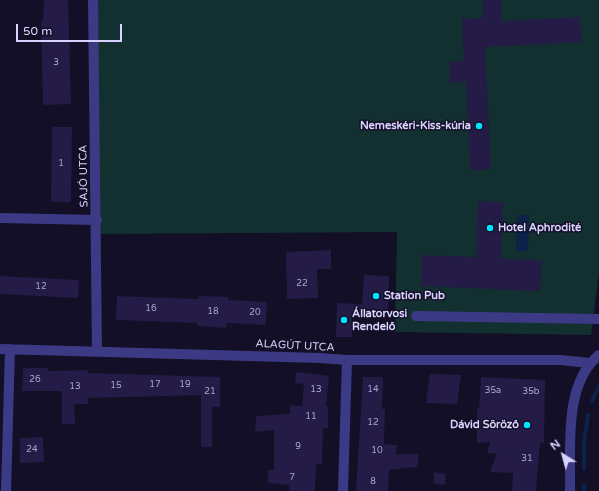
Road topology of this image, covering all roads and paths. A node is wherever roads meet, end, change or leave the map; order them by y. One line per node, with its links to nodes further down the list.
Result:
1 (94, 0): 3 (street, SAJÓ UTCA)
2 (0, 218): 3 (street)
3 (96, 220): 8 (street, SAJÓ UTCA)
4 (416, 316): 5 (street)
5 (599, 319)
6 (0, 349): 7 (street, ALAGÚT UTCA)
7 (10, 349): 8 (street, ALAGÚT UTCA); 12 (street)
8 (97, 351): 10 (street, ALAGÚT UTCA)
9 (599, 355): 11 (street)
10 (347, 360): 11 (street, ALAGÚT UTCA); 13 (street)
11 (588, 363): 14 (street)
12 (6, 491)
13 (343, 491)
14 (570, 491)

